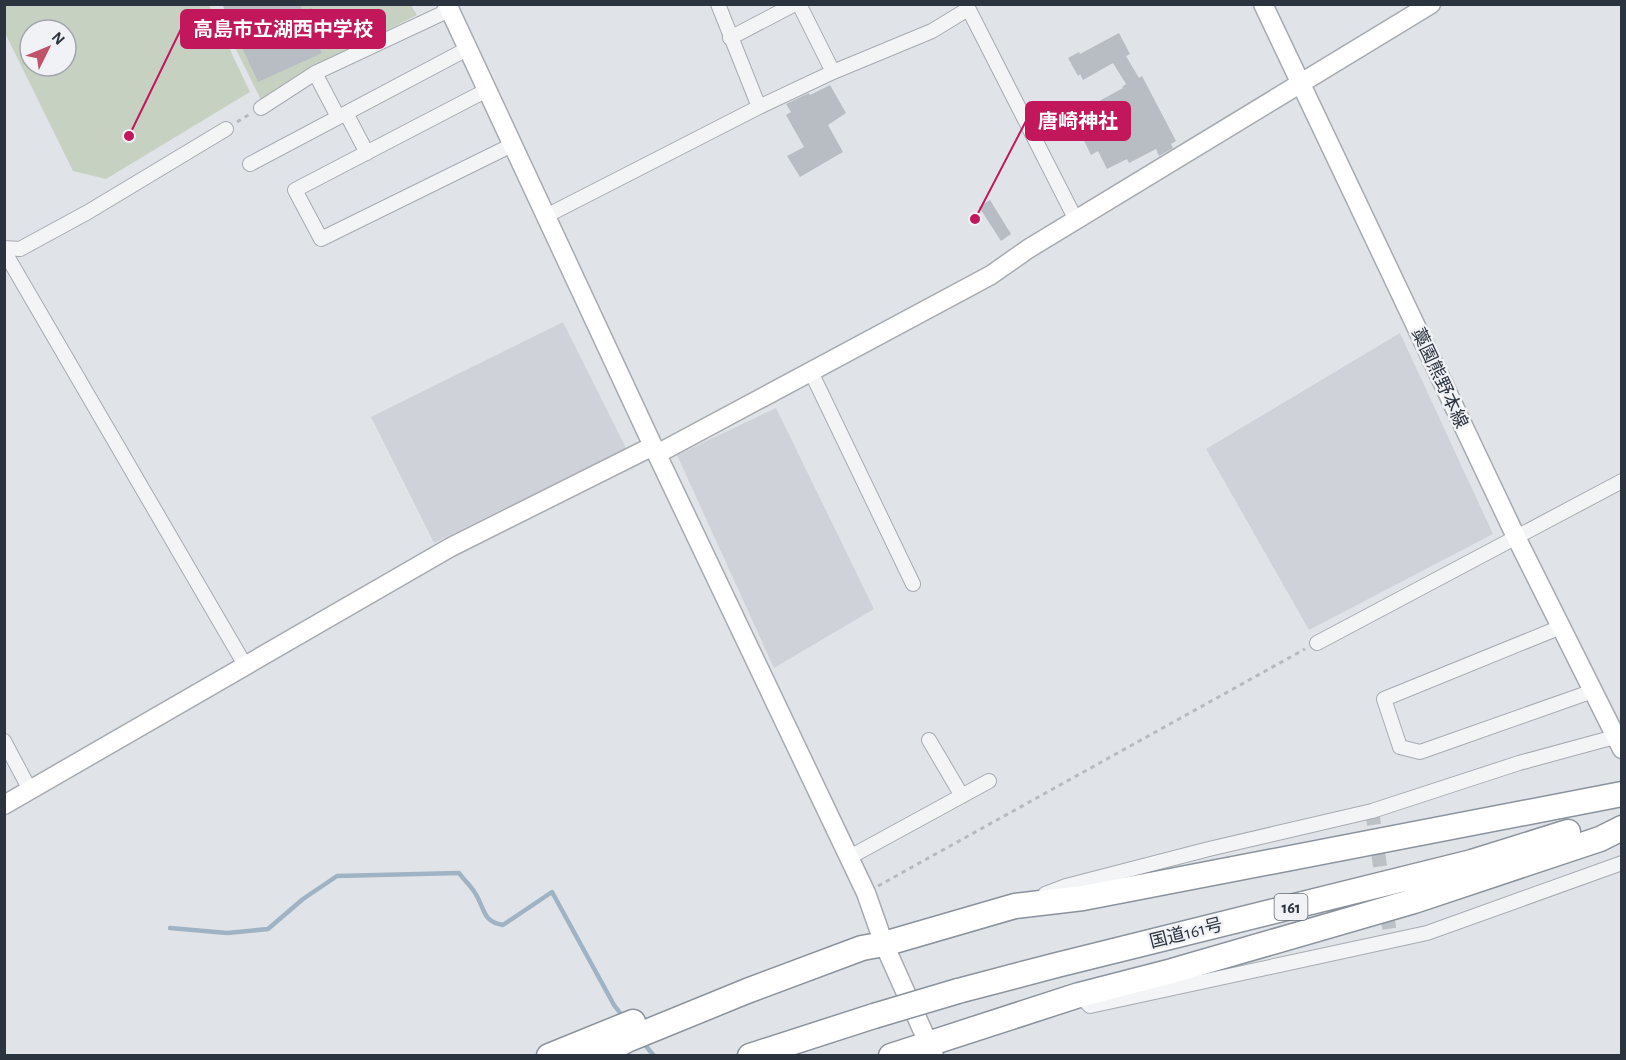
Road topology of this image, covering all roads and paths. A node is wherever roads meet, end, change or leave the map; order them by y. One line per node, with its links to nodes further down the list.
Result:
1 (718, 4): 7 (street)
2 (797, 4): 7 (street); 9 (street)
3 (1263, 4): 11 (street, 藁園熊野本線)
4 (1431, 4): 11 (street)
5 (448, 5): 8 (street); 10 (street)
6 (967, 7): 9 (street); 21 (street)
7 (730, 38): 13 (street)
8 (467, 49): 12 (street); 15 (street)
9 (832, 72): 13 (street)
10 (315, 73): 14 (street); 15 (street)
11 (1301, 84): 21 (street); 27 (street, 藁園熊野本線)
12 (487, 90): 17 (street); 18 (street)
13 (759, 107): 20 (street)
14 (261, 108): 16 (path)
15 (342, 115): 18 (street); 19 (street)
16 (226, 129): 22 (street)
17 (512, 145): 18 (street); 20 (street)
18 (367, 153)
19 (250, 164)
20 (546, 216): 24 (street)
21 (1076, 220): 23 (street)
22 (4, 249): 31 (street)
23 (811, 372): 24 (street); 28 (street)
24 (655, 450): 31 (street); 43 (street)
25 (1618, 483): 26 (street); 27 (street)
26 (1622, 498)
27 (1516, 537): 29 (street, 藁園熊野本線); 30 (street)
28 (913, 584)
29 (1561, 627): 32 (street, 藁園熊野本線); 32 (street)
30 (1317, 643): 45 (path)
31 (245, 665): 37 (street)
32 (1593, 692): 34 (street, 藁園熊野本線)
33 (929, 740): 39 (street)
34 (1619, 740): 46 (street)
35 (4, 741): 37 (street)
36 (989, 781): 39 (street)
37 (30, 790): 40 (street)
38 (1622, 794): 46 (highway)
39 (962, 796): 43 (street)
40 (4, 805)
41 (1622, 814): 53 (highway, 国道161号 / 161, bridge)
42 (1622, 828): 48 (highway)
43 (848, 858): 45 (street)
44 (1622, 863): 48 (street)
45 (866, 893): 47 (street)
46 (1015, 906): 47 (highway)
47 (884, 944): 49 (highway); 50 (street)
48 (1079, 995): 50 (highway)
49 (631, 1030): 51 (highway); 52 (highway)
50 (931, 1050): 54 (highway)
51 (549, 1056)
52 (596, 1056)
53 (750, 1056)
54 (891, 1056)

